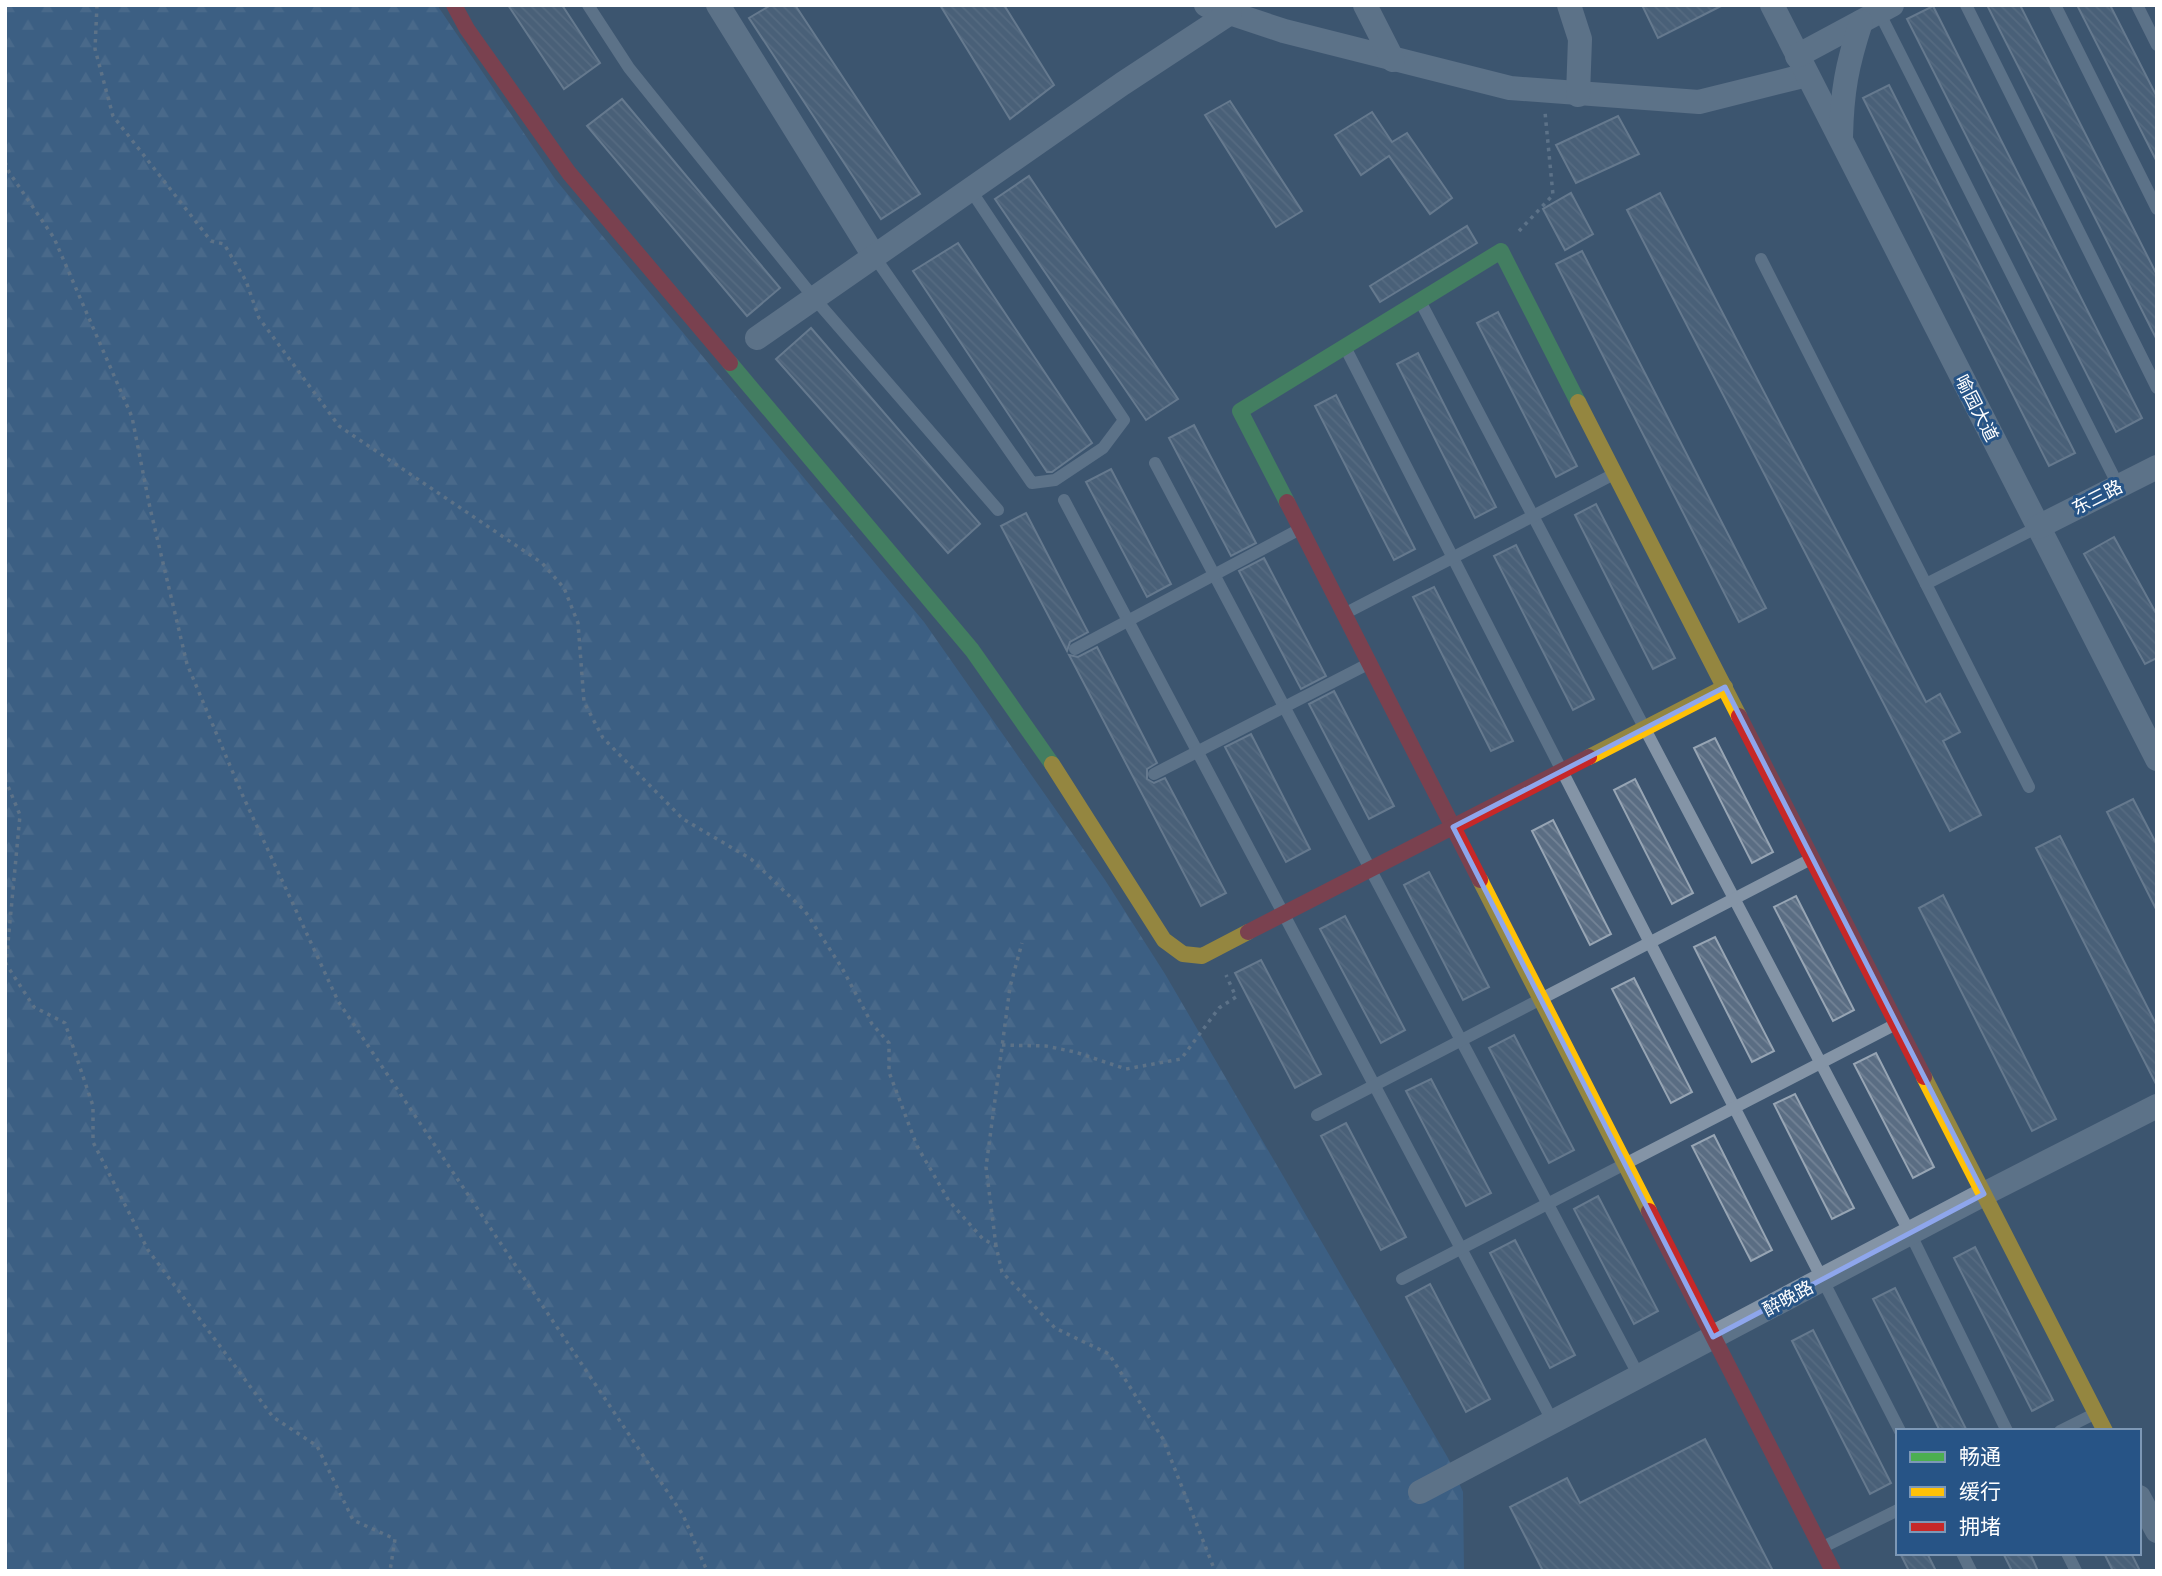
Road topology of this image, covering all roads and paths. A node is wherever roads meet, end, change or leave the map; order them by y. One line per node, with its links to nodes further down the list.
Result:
1 (97, 5): 77 (path)
2 (454, 5): 63 (street)
3 (588, 5): 26 (lane)
4 (718, 5): 24 (street)
5 (1206, 5): 12 (street)
6 (1366, 5): 15 (street)
7 (1569, 5): 18 (street)
8 (1772, 5): 16 (street, 喻园大道)
9 (1966, 5): 30 (lane)
10 (2055, 5): 22 (lane)
11 (2137, 5): 14 (lane)
12 (1230, 13): 15 (street); 21 (street)
13 (1878, 13): 16 (street); 19 (street); 34 (lane)
14 (2157, 45)
15 (1393, 60): 17 (street)
16 (1802, 66): 18 (street); 19 (street, 喻园大道)
17 (1543, 91): 18 (street); 23 (path)
18 (1578, 95)
19 (1841, 141): 38 (street, 喻园大道)
20 (5, 162): 97 (path)
21 (970, 189): 24 (street); 24 (lane)
22 (2157, 209)
23 (1501, 251): 27 (street); 33 (street)
24 (874, 256): 26 (street)
25 (1760, 259): 42 (lane)
26 (814, 298): 28 (street); 36 (lane)
27 (1420, 301): 29 (street); 37 (lane)
28 (757, 338)
29 (1345, 347): 39 (street); 40 (lane)
30 (2157, 388)
31 (1155, 463): 41 (lane)
32 (2157, 467): 34 (street, 东三路)
33 (1615, 473): 37 (lane); 47 (street)
34 (2119, 486): 38 (street, 东三路)
35 (1064, 500): 44 (lane)
36 (998, 510)
37 (1533, 516): 40 (lane); 49 (lane)
38 (2038, 527): 42 (lane); 51 (street, 喻园大道)
39 (1300, 529): 41 (lane); 43 (street)
40 (1452, 558): 43 (lane); 52 (lane)
41 (1214, 575): 44 (lane); 48 (lane)
42 (1926, 584): 55 (lane)
43 (1344, 614): 46 (street)
44 (1128, 620): 45 (lane); 50 (lane)
45 (1075, 649)
46 (1369, 664): 48 (lane); 56 (street)
47 (1725, 687): 49 (street); 57 (street)
48 (1284, 707): 50 (lane); 58 (lane)
49 (1645, 729): 52 (street); 59 (lane)
50 (1197, 752): 53 (lane); 60 (lane)
51 (2157, 759)
52 (1562, 771): 56 (street); 62 (lane)
53 (1154, 774)
54 (5, 779): 96 (path)
55 (2029, 787)
56 (1453, 827): 58 (street); 64 (street)
57 (1813, 859): 59 (lane); 65 (street)
58 (1370, 869): 60 (street); 66 (lane)
59 (1734, 899): 62 (lane); 68 (lane)
60 (1283, 914): 63 (street); 69 (lane)
61 (1022, 943): 67 (path)
62 (1650, 943): 64 (lane); 71 (lane)
63 (1214, 950): 67 (path)
64 (1541, 999): 66 (lane); 73 (street)
65 (1897, 1023): 68 (lane); 74 (street)
66 (1461, 1040): 69 (lane); 75 (lane)
67 (1002, 1045): 77 (path)
68 (1821, 1063): 71 (lane); 76 (lane)
69 (1374, 1085): 72 (lane); 78 (lane)
70 (2157, 1106): 74 (street, 醉晚路)
71 (1735, 1107): 73 (lane); 80 (lane)
72 (1317, 1115)
73 (1625, 1164): 75 (lane); 81 (street)
74 (1984, 1194): 76 (street, 醉晚路); 83 (street)
75 (1548, 1203): 78 (lane); 82 (lane)
76 (1910, 1233): 80 (street, 醉晚路); 86 (lane)
77 (996, 1246): 98 (path)
78 (1461, 1248): 79 (lane); 84 (lane)
79 (1402, 1279)
80 (1823, 1279): 81 (street, 醉晚路); 85 (lane)
81 (1713, 1337): 82 (street, 醉晚路); 93 (street)
82 (1639, 1376): 84 (street, 醉晚路)
83 (2096, 1413): 87 (lane); 88 (street)
84 (1553, 1422): 89 (street, 醉晚路)
85 (1899, 1429)
86 (2006, 1429)
87 (2064, 1429)
88 (2104, 1429)
89 (1420, 1492)
90 (2141, 1501): 92 (street)
91 (1896, 1511): 93 (lane)
92 (2157, 1531)
93 (1821, 1548): 99 (street)
94 (1963, 1555): 100 (lane)
95 (2068, 1555): 101 (lane)
96 (390, 1571)
97 (707, 1571)
98 (1215, 1571)
99 (1833, 1571)
100 (1971, 1571)
101 (2076, 1571)

